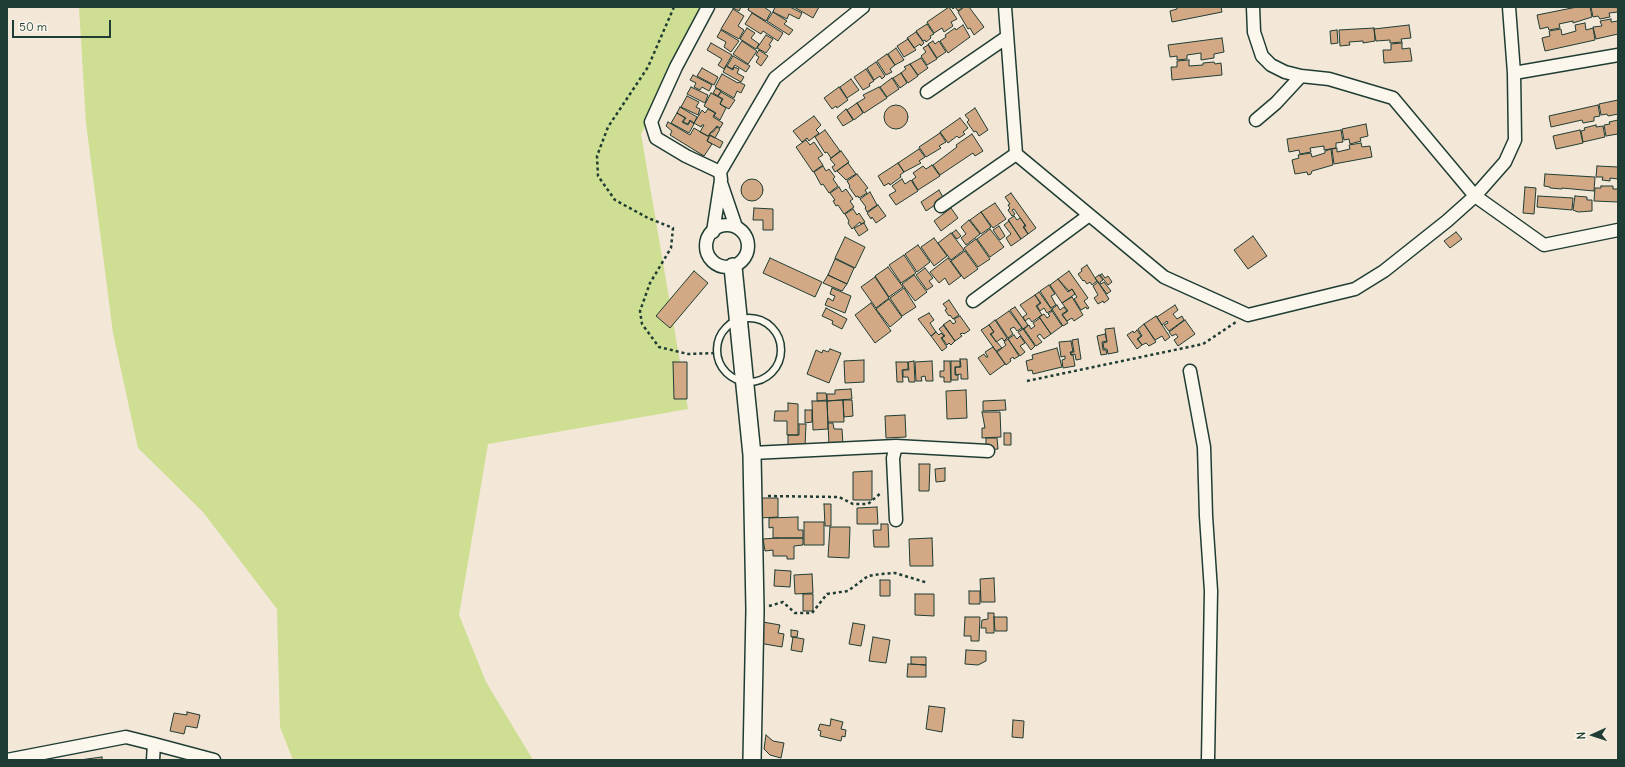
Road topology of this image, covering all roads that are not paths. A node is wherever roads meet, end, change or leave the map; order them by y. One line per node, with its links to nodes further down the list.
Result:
1 (708, 7): 13 (street)
2 (863, 7): 13 (street)
3 (1005, 7): 6 (street)
4 (1253, 7): 9 (street)
5 (1509, 7): 8 (street)
6 (1007, 37): 10 (street); 12 (street)
7 (1618, 55): 8 (street)
8 (1514, 73): 14 (street)
9 (1301, 76): 11 (street); 14 (street)
10 (927, 92)
11 (1256, 120)
12 (1016, 154): 15 (street); 16 (street)
13 (720, 176): 17 (street); 19 (street)
14 (1475, 196): 16 (street); 18 (street)
15 (941, 206)
16 (1088, 216): 21 (street)
17 (736, 227): 19 (street); 20 (street)
18 (1618, 230)
19 (713, 232): 20 (street)
20 (733, 266): 22 (street)
21 (973, 301)
22 (740, 321): 24 (street); 24 (lane); 24 (lane)
23 (1190, 371): 34 (street)
24 (745, 381): 27 (street)
25 (896, 446): 26 (street); 27 (street); 28 (street)
26 (988, 451)
27 (752, 453): 33 (street)
28 (896, 520)
29 (154, 744): 30 (street); 31 (street); 32 (street)
30 (7, 760)
31 (153, 760)
32 (214, 760)
33 (752, 760)
34 (1208, 760)

